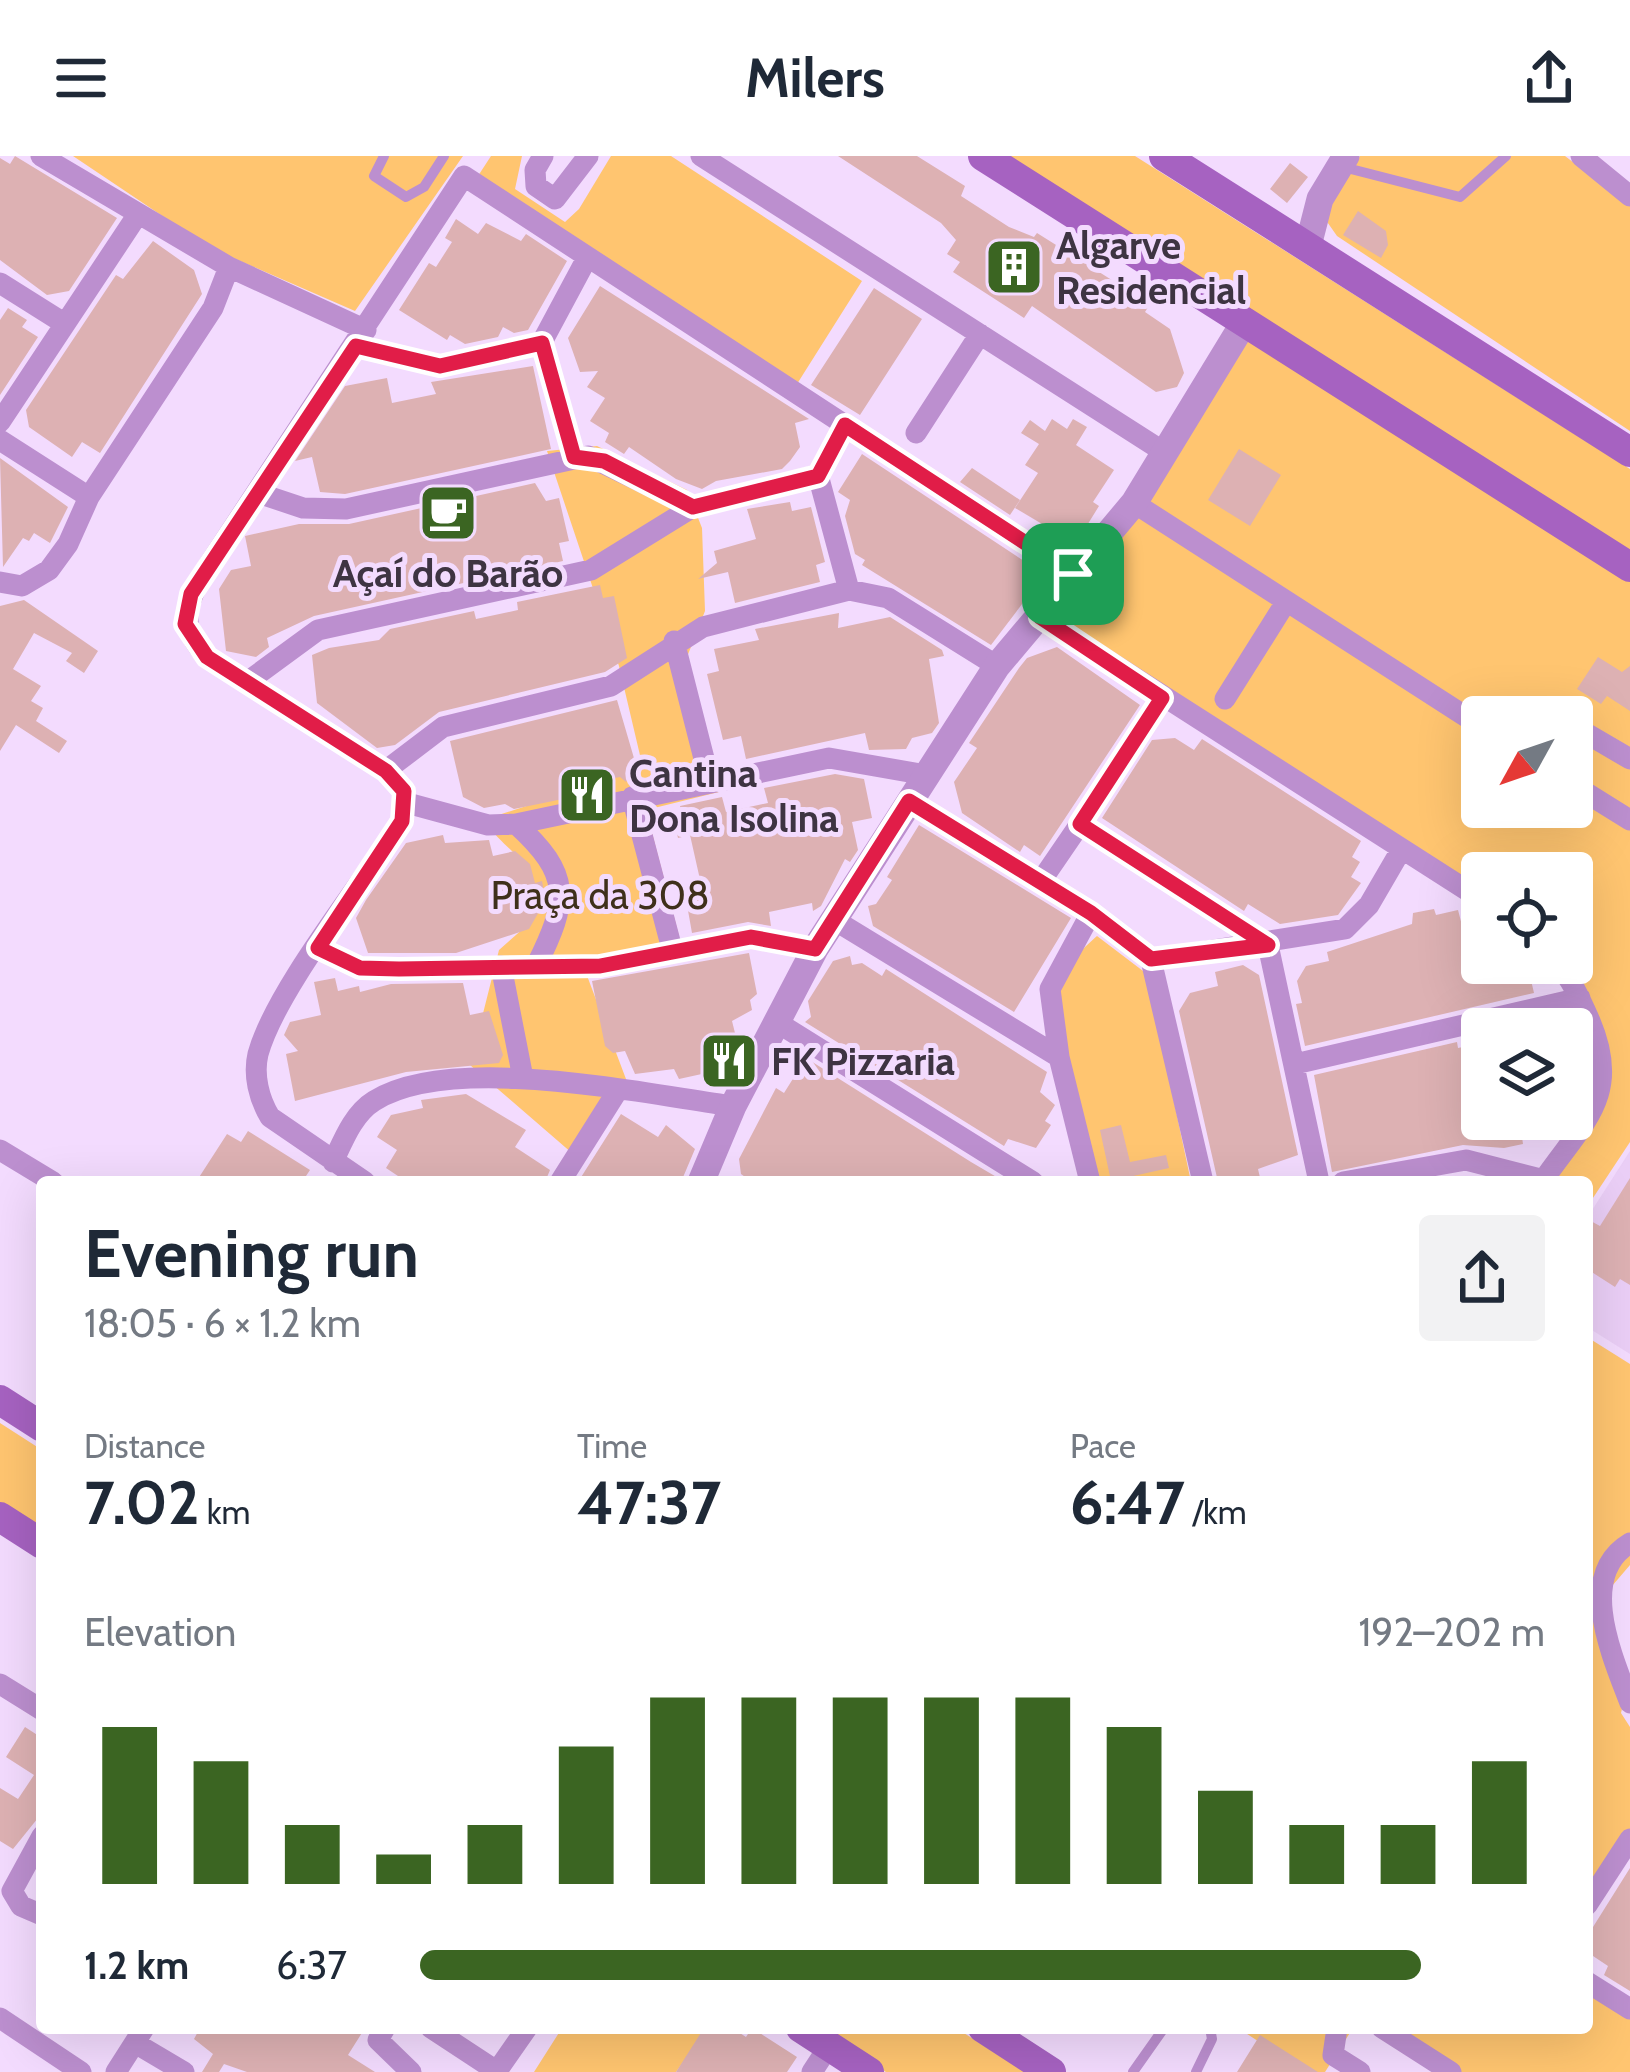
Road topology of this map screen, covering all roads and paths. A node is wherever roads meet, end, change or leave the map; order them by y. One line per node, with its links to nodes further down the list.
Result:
1 (41, 156): 15 (street)
2 (384, 156): 3 (lane)
3 (444, 156)
4 (543, 156): 5 (street)
5 (587, 156)
6 (701, 156): 23 (street)
7 (983, 156): 21 (main road)
8 (1164, 156): 16 (main road)
9 (1506, 156): 11 (lane)
10 (1581, 156): 13 (street)
11 (1342, 161): 14 (street)
12 (470, 166): 18 (street); 24 (street)
13 (1629, 194)
14 (1320, 199): 16 (street); 17 (street)
15 (138, 214): 19 (street); 22 (street)
16 (1272, 223): 17 (main road)
17 (1308, 246): 31 (main road)
18 (587, 258): 25 (street); 27 (street)
19 (229, 267): 24 (street); 35 (street)
20 (0, 283): 22 (street)
21 (1245, 321): 30 (street); 38 (main road)
22 (62, 322): 26 (street)
23 (980, 334): 28 (street); 30 (street)
24 (361, 338): 25 (street); 34 (street)
25 (542, 343): 32 (street)
26 (0, 422)
27 (845, 425): 33 (street); 39 (street)
28 (916, 433)
29 (0, 440): 35 (street)
30 (1164, 452): 36 (street)
31 (1630, 452)
32 (574, 457): 34 (street); 37 (street)
33 (818, 476): 37 (street); 41 (street)
34 (258, 493): 46 (street)
35 (89, 497): 40 (street)
36 (1134, 503): 39 (street); 42 (street)
37 (693, 507): 46 (street)
38 (1630, 567)
39 (1073, 574): 43 (street)
40 (0, 582)
41 (849, 590): 44 (street); 45 (street)
42 (1286, 602): 48 (street); 49 (street)
43 (1040, 617): 45 (street); 47 (street)
44 (674, 641): 52 (street); 54 (street)
45 (997, 666): 53 (street)
46 (247, 682): 52 (street)
47 (1162, 698): 61 (street); 62 (street)
48 (1225, 699)
49 (1461, 714)
50 (1593, 737): 51 (street)
51 (1630, 759)
52 (386, 771): 58 (street)
53 (926, 775): 54 (street); 57 (street)
54 (710, 782): 55 (street)
55 (632, 797): 60 (street); 69 (street)
56 (1593, 797): 59 (street)
57 (909, 801): 63 (street); 66 (street)
58 (406, 803): 60 (street); 68 (street)
59 (1630, 820)
60 (516, 824): 73 (street)
61 (1080, 824): 63 (street); 67 (street)
62 (1401, 850): 64 (street); 67 (street)
63 (1041, 880): 65 (street)
64 (1461, 887)
65 (1091, 913): 71 (street); 77 (street)
66 (836, 922): 70 (street); 77 (street)
67 (1268, 945): 71 (street); 78 (street)
68 (318, 948): 72 (street); 83 (street)
69 (672, 949): 70 (street); 73 (street)
70 (815, 949): 76 (street)
71 (1151, 959): 90 (street)
72 (501, 966): 73 (street); 79 (street)
73 (536, 966)
74 (1571, 984): 75 (street)
75 (1580, 998): 78 (street); 94 (street)
76 (775, 1021): 81 (street); 88 (street)
77 (1059, 1058): 89 (street)
78 (1295, 1064): 91 (street)
79 (523, 1078): 80 (street); 83 (street)
80 (618, 1090): 81 (street); 86 (street)
81 (733, 1106): 87 (street)
82 (0, 1150): 84 (street)
83 (333, 1162): 85 (street)
84 (43, 1176)
85 (355, 1176)
86 (564, 1176)
87 (713, 1176)
88 (1023, 1176)
89 (1088, 1176)
90 (1202, 1176)
91 (1318, 1176)
92 (1377, 1176): 93 (street)
93 (1525, 1176)
94 (1546, 1176)
95 (0, 1400): 96 (main road)
96 (36, 1423)
97 (0, 1517): 98 (main road)
98 (36, 1540)
99 (1630, 1543): 100 (street)
100 (1624, 1661): 102 (street)
101 (0, 1684): 103 (street)
102 (1630, 1703)
103 (36, 1705)
104 (1630, 1839): 106 (street)
105 (36, 1847): 107 (street)
106 (1593, 1896)
107 (36, 1912)
108 (1593, 1986): 109 (street)
109 (1630, 2009)
110 (0, 2018): 124 (street)
111 (381, 2034): 127 (street)
112 (440, 2034): 123 (street)
113 (522, 2034): 123 (street)
114 (808, 2034): 121 (main road)
115 (993, 2034): 128 (main road)
116 (1160, 2034): 129 (lane)
117 (1211, 2034): 130 (lane)
118 (1336, 2034): 122 (street)
119 (1391, 2034): 132 (street)
120 (140, 2036): 125 (street); 126 (street)
121 (840, 2064)
122 (1328, 2064): 131 (street)
123 (494, 2071)
124 (81, 2072)
125 (116, 2072)
126 (184, 2072)
127 (411, 2072)
128 (1051, 2072)
129 (1133, 2072)
130 (1196, 2072)
131 (1360, 2072)
132 (1451, 2072)

